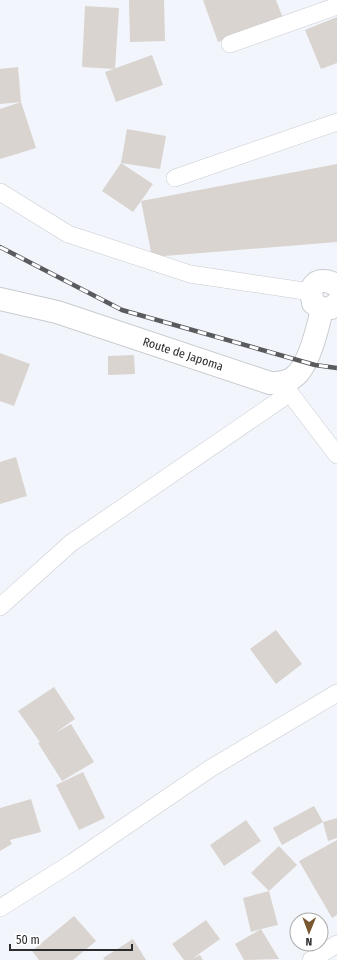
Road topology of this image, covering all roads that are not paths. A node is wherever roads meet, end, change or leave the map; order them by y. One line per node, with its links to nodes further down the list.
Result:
1 (337, 6): 2 (street)
2 (230, 44)
3 (337, 122): 4 (street)
4 (175, 178)
5 (0, 192): 8 (street)
6 (337, 286): 8 (street)
7 (0, 300): 9 (street, Route de Japoma)
8 (323, 301): 9 (street)
9 (286, 388): 10 (street); 11 (street)
10 (337, 454)
11 (0, 607)
12 (337, 693): 13 (street)
13 (0, 908)
14 (337, 944): 15 (street)
15 (311, 960)

